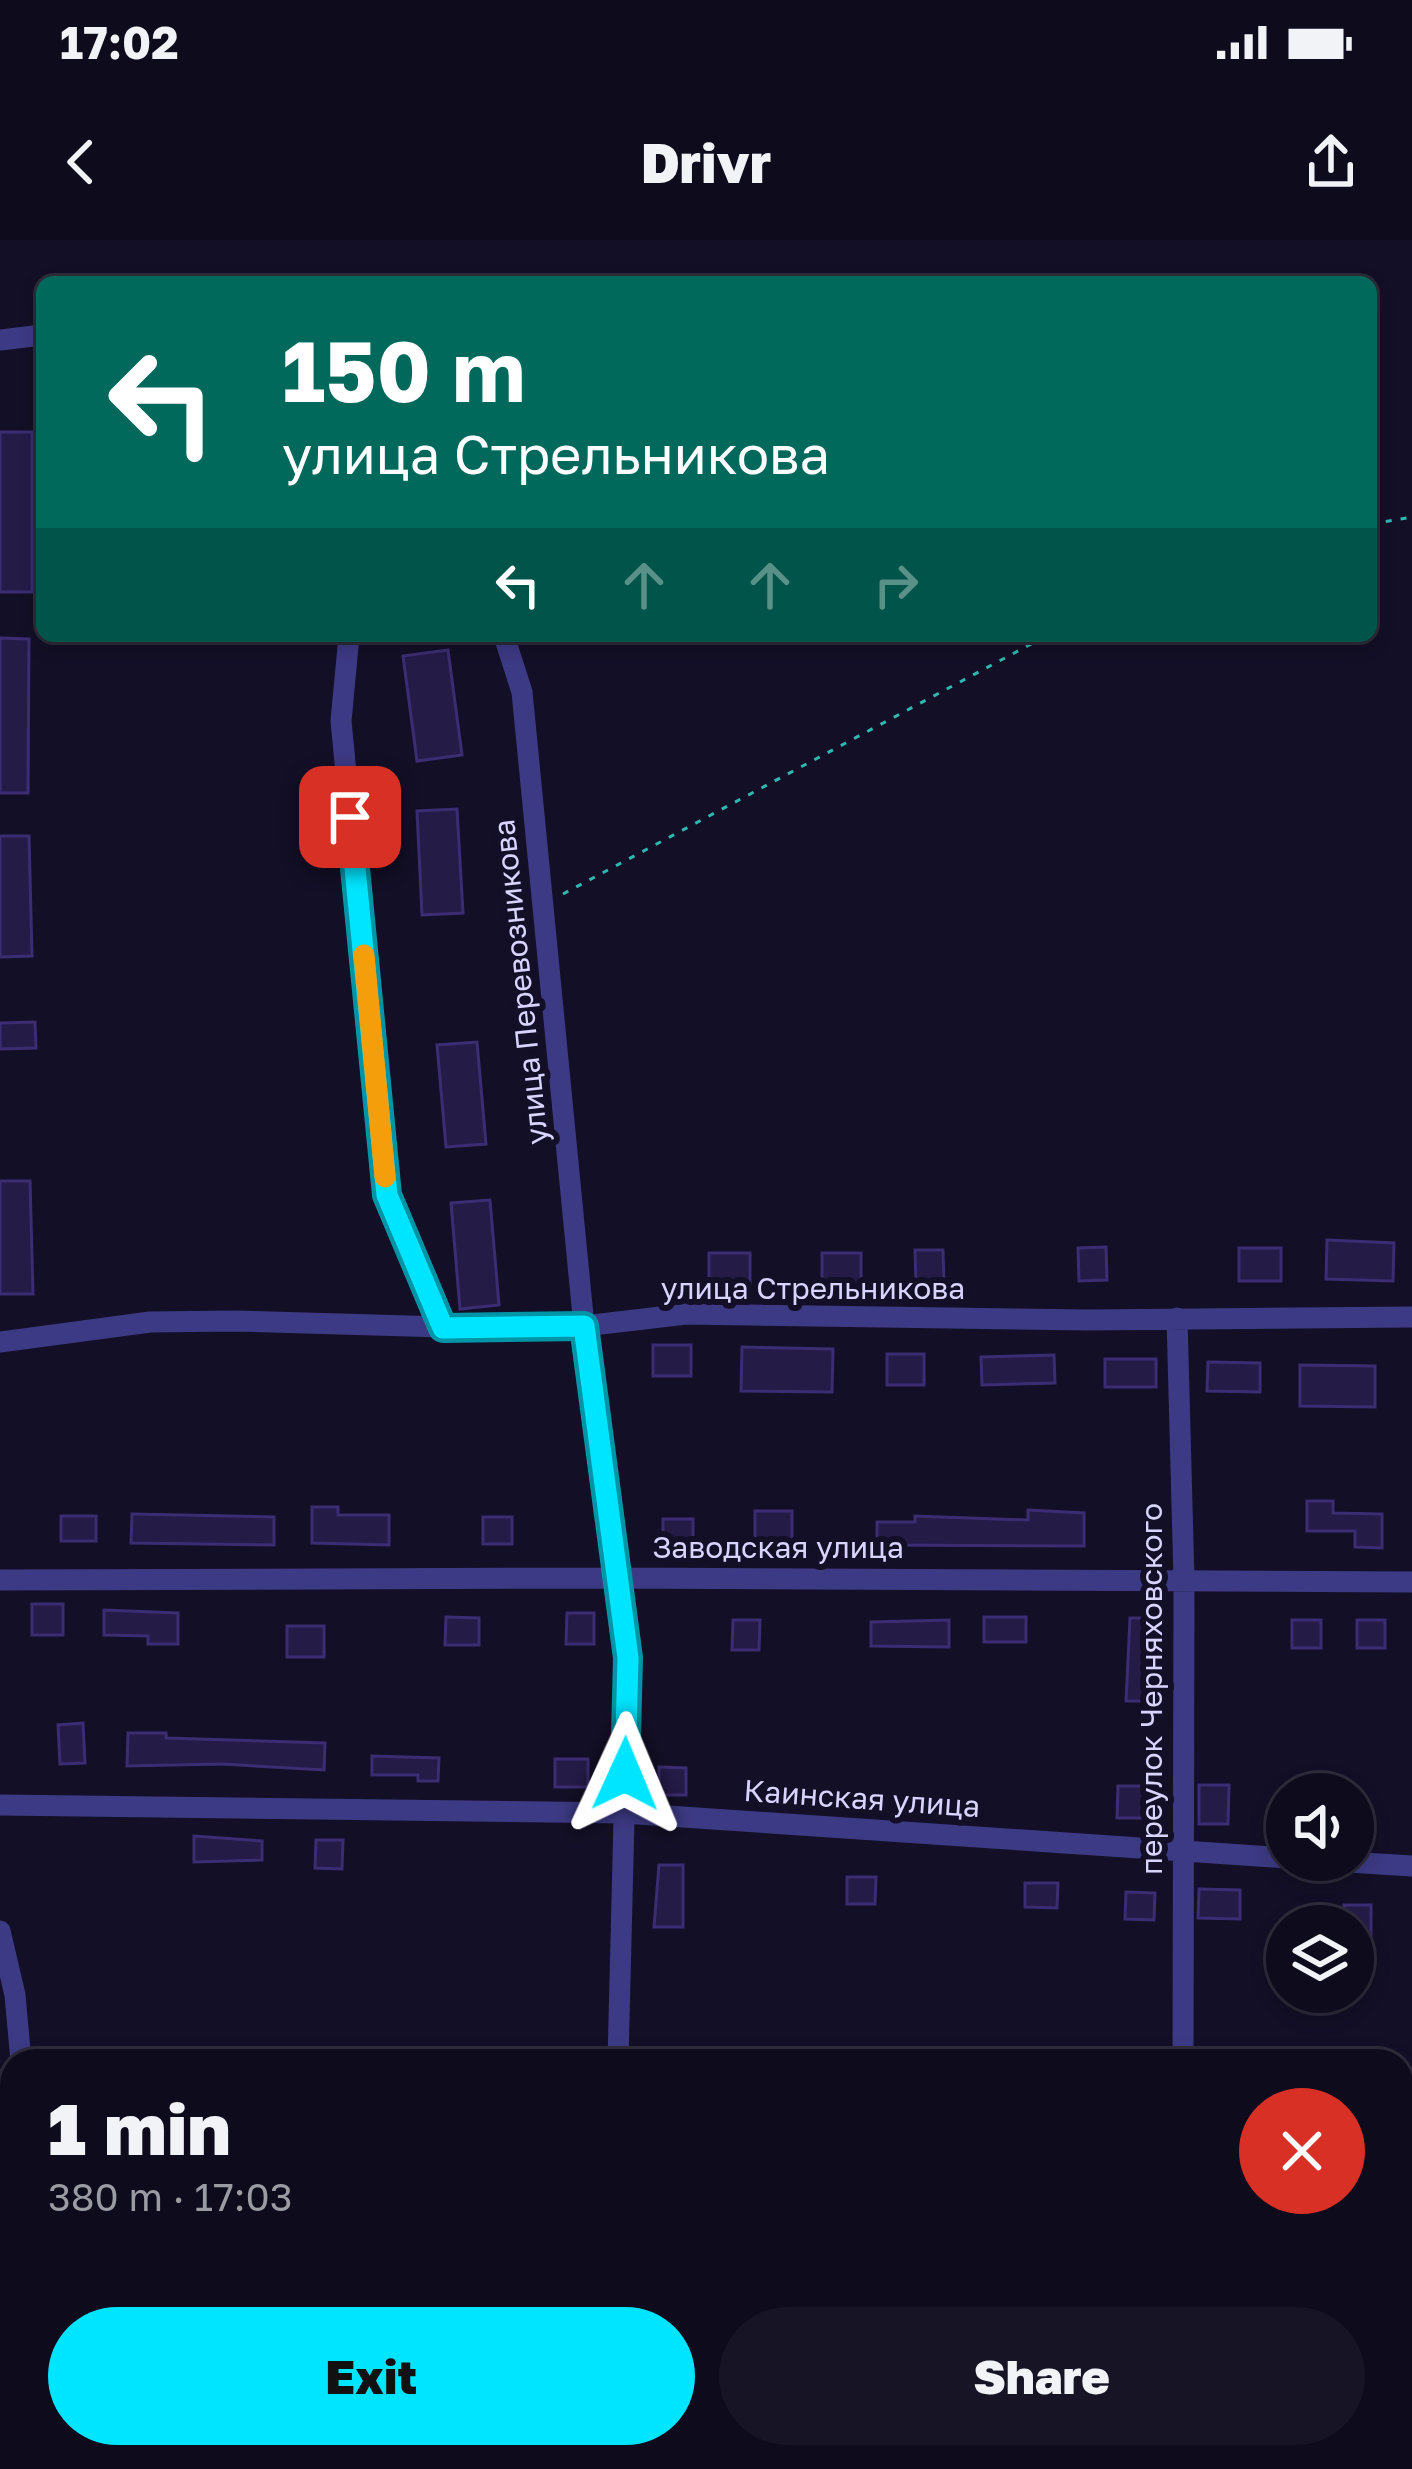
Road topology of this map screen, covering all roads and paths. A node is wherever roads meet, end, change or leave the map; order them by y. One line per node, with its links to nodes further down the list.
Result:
1 (36, 336): 2 (street)
2 (0, 340)
3 (1412, 518): 4 (path)
4 (1377, 523)
5 (348, 642): 12 (street)
6 (506, 642): 8 (street, улица Перевозникова)
7 (1035, 642): 8 (path)
8 (545, 903): 11 (street, улица Перевозникова)
9 (1412, 1317): 10 (street, улица Стрельникова)
10 (1177, 1318): 11 (street, улица Стрельникова); 16 (street, переулок Черняховского)
11 (584, 1326): 12 (street, улица Стрельникова); 14 (street, улица Перевозникова)
12 (443, 1328): 13 (street, улица Стрельникова)
13 (0, 1342)
14 (619, 1578): 15 (street, Заводская улица); 16 (street, Заводская улица); 19 (street, улица Перевозникова)
15 (0, 1580)
16 (1184, 1580): 17 (street, Заводская улица); 20 (street, переулок Черняховского)
17 (1412, 1582)
18 (0, 1804): 19 (street, Каинская улица)
19 (624, 1813): 20 (street, Каинская улица); 26 (street, улица Перевозникова)
20 (1183, 1852): 21 (street, Каинская улица); 27 (street, переулок Черняховского)
21 (1266, 1857)
22 (1374, 1864): 23 (street)
23 (1412, 1866)
24 (0, 1931): 25 (street)
25 (20, 2049)
26 (618, 2049)
27 (1184, 2049)

